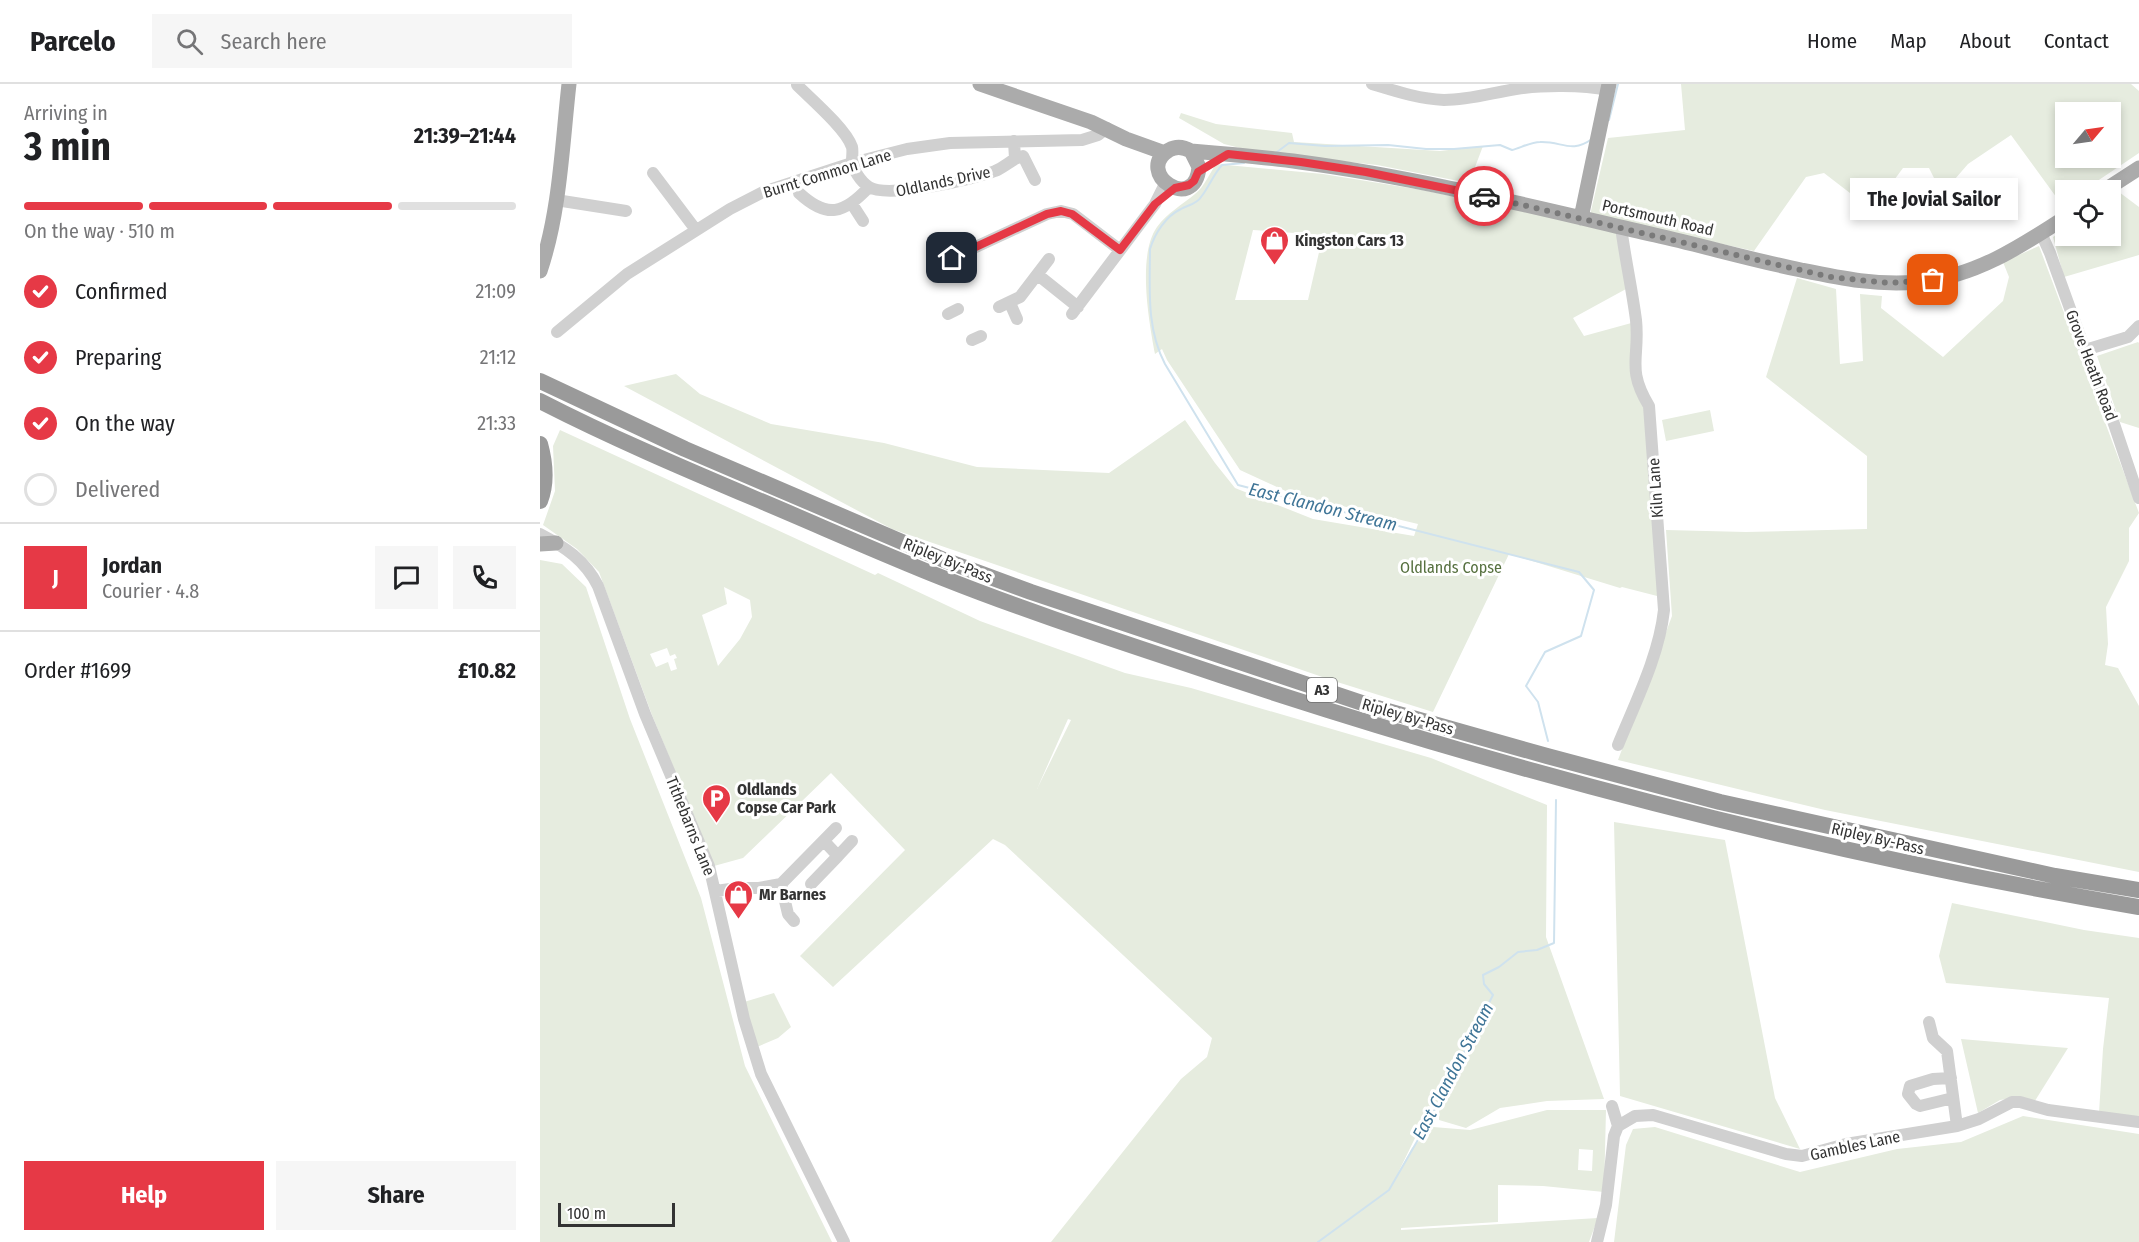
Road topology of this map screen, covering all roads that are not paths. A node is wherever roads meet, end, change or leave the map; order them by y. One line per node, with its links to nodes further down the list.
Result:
1 (569, 84): 26 (main road)
2 (980, 84): 7 (main road, Portsmouth Road)
3 (1372, 84): 5 (street)
4 (797, 85): 16 (street)
5 (1517, 86): 6 (street)
6 (1609, 87): 29 (main road)
7 (1091, 122): 8 (main road, Portsmouth Road); 10 (street)
8 (1107, 128): 9 (main road, Portsmouth Road); 10 (street, Burnt Common Lane)
9 (1126, 139): 13 (main road, Portsmouth Road); 18 (main road, Portsmouth Road)
10 (1067, 140): 11 (street, Burnt Common Lane)
11 (1014, 141): 15 (street); 16 (street, Burnt Common Lane)
12 (1191, 151): 13 (main road, Portsmouth Road); 14 (main road, Portsmouth Road); 19 (main road)
13 (1165, 153): 18 (main road)
14 (1228, 154): 19 (main road); 29 (main road, Portsmouth Road)
15 (1015, 159): 21 (street); 24 (street, Oldlands Drive)
16 (852, 163): 24 (street); 33 (street, Burnt Common Lane)
17 (2139, 168): 22 (main road)
18 (1159, 170): 23 (main road, Portsmouth Road)
19 (1198, 172): 23 (main road)
20 (653, 173): 33 (street)
21 (1035, 180)
22 (2120, 180)
23 (1170, 186): 35 (street)
24 (869, 187): 27 (street)
25 (799, 193): 27 (street)
26 (556, 200): 28 (street); 38 (main road)
27 (852, 204): 30 (street)
28 (626, 211)
29 (1581, 218): 32 (main road, Portsmouth Road)
30 (863, 221)
31 (2055, 224): 34 (main road, Portsmouth Road)
32 (1621, 227): 34 (main road, Portsmouth Road); 52 (street, Kiln Lane)
33 (696, 230): 42 (street, Burnt Common Lane)
34 (2041, 233): 43 (street, Grove Heath Road)
35 (1120, 250): 36 (street); 39 (street)
36 (952, 258)
37 (1049, 259): 39 (street)
38 (540, 271)
39 (1038, 275): 40 (street)
40 (1017, 320)
41 (2139, 326): 43 (street)
42 (557, 332)
43 (2085, 350): 47 (street, Grove Heath Road)
44 (540, 381): 59 (highway, Ripley By-Pass / A3)
45 (540, 401): 61 (highway, Ripley By-Pass / A3)
46 (540, 444): 48 (highway)
47 (2139, 498)
48 (540, 501)
49 (540, 534): 50 (street, Tithebarns Lane)
50 (556, 543): 51 (main road); 60 (street, Tithebarns Lane)
51 (540, 544)
52 (1618, 745)
53 (836, 828): 54 (street)
54 (824, 841): 56 (street); 57 (street)
55 (852, 841): 56 (street)
56 (838, 856): 58 (street)
57 (781, 884): 60 (street); 62 (street)
58 (811, 884)
59 (2139, 890)
60 (716, 891): 70 (street, Tithebarns Lane)
61 (2139, 907)
62 (794, 921)
63 (1929, 1022): 64 (street)
64 (1951, 1078): 65 (street); 65 (street)
65 (1953, 1098): 69 (street)
66 (1612, 1106): 68 (street)
67 (2139, 1122): 69 (street, Gambles Lane)
68 (1618, 1126): 69 (street, Gambles Lane); 71 (street)
69 (1957, 1126)
70 (844, 1242)
71 (1597, 1242)

